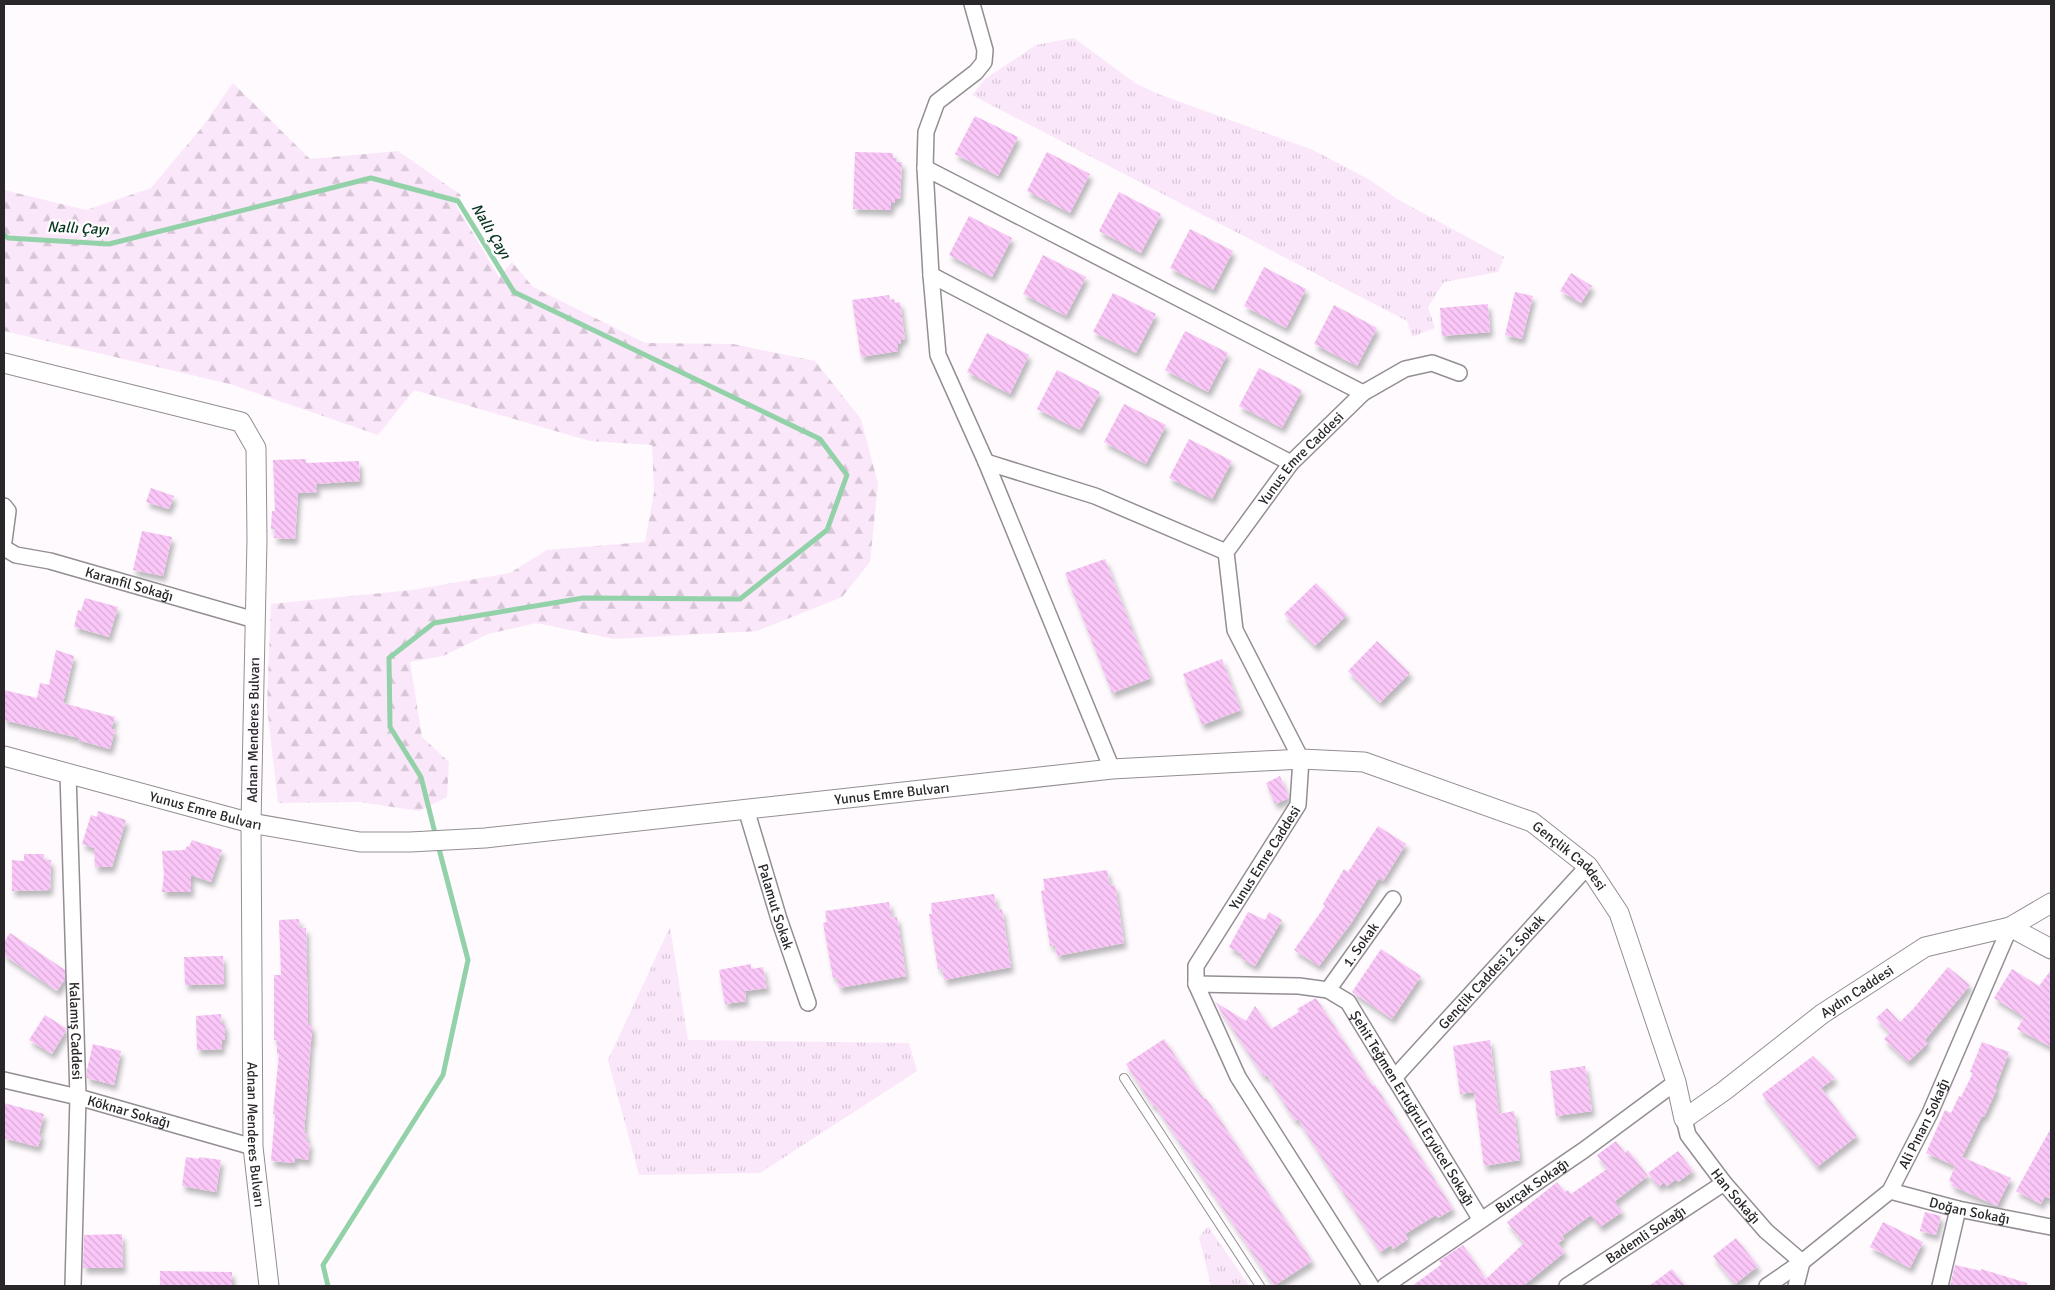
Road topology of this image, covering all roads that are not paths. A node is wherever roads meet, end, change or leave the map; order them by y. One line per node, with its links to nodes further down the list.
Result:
1 (972, 4): 2 (street)
2 (925, 168): 3 (street); 6 (street)
3 (930, 275): 7 (street); 8 (street)
4 (4, 363): 13 (street, Adnan Menderes Bulvarı)
5 (1459, 373): 6 (street, Yunus Emre Caddesi)
6 (1364, 393): 8 (street, Yunus Emre Caddesi)
7 (986, 462): 12 (street); 16 (street)
8 (1291, 463): 12 (street, Yunus Emre Caddesi)
9 (4, 506): 10 (street)
10 (4, 541)
11 (4, 548): 13 (street, Karanfil Sokağı)
12 (1226, 552): 15 (street)
13 (255, 620): 19 (street, Adnan Menderes Bulvarı)
14 (4, 756): 17 (street, Yunus Emre Bulvarı)
15 (1301, 759): 16 (street, Yunus Emre Bulvarı); 20 (street, Gençlik Caddesi); 25 (street, Yunus Emre Caddesi)
16 (1112, 769): 18 (street, Yunus Emre Bulvarı)
17 (68, 773): 19 (street, Yunus Emre Bulvarı); 32 (street, Kalamış Caddesi)
18 (746, 809): 19 (street, Yunus Emre Bulvarı); 27 (street, Palamut Sokak)
19 (251, 823): 34 (street, Adnan Menderes Bulvarı)
20 (1588, 866): 29 (street, Gençlik Caddesi 2. Sokak); 31 (street, Gençlik Caddesi)
21 (1394, 899): 26 (street, 1. Sokak)
22 (2051, 903): 23 (street, Aydın Caddesi)
23 (2010, 927): 24 (street); 33 (street, Aydın Caddesi); 36 (street, Ali Pınarı Sokağı)
24 (2051, 950)
25 (1196, 984): 26 (street, Şehit Teğmen Ertuğrul Eryücel Sokağı); 44 (street)
26 (1328, 990): 29 (street, Şehit Teğmen Ertuğrul Eryücel Sokağı)
27 (808, 1003)
28 (1124, 1078): 43 (lane)
29 (1394, 1078): 38 (street, Şehit Teğmen Ertuğrul Eryücel Sokağı)
30 (4, 1080): 32 (street, Köknar Sokağı)
31 (1676, 1082): 33 (street, Gençlik Caddesi); 38 (street, Burçak Sokağı)
32 (78, 1098): 34 (street, Köknar Sokağı); 41 (street, Kalamış Caddesi)
33 (1684, 1119): 35 (street, Han Sokağı)
34 (253, 1147): 42 (street, Adnan Menderes Bulvarı)
35 (1724, 1183): 40 (street, Han Sokağı); 46 (street, Bademli Sokağı)
36 (1890, 1191): 37 (street, Doğan Sokağı); 40 (street, Ali Pınarı Sokağı)
37 (1958, 1209): 39 (street, Doğan Sokağı); 49 (street)
38 (1481, 1220): 45 (street, Burçak Sokağı)
39 (2051, 1226)
40 (1802, 1262): 47 (street, Ali Pınarı Sokağı); 48 (street)
41 (73, 1286)
42 (268, 1286)
43 (1260, 1286)
44 (1371, 1286)
45 (1385, 1286)
46 (1567, 1286)
47 (1767, 1286)
48 (1796, 1286)
49 (1940, 1286)

